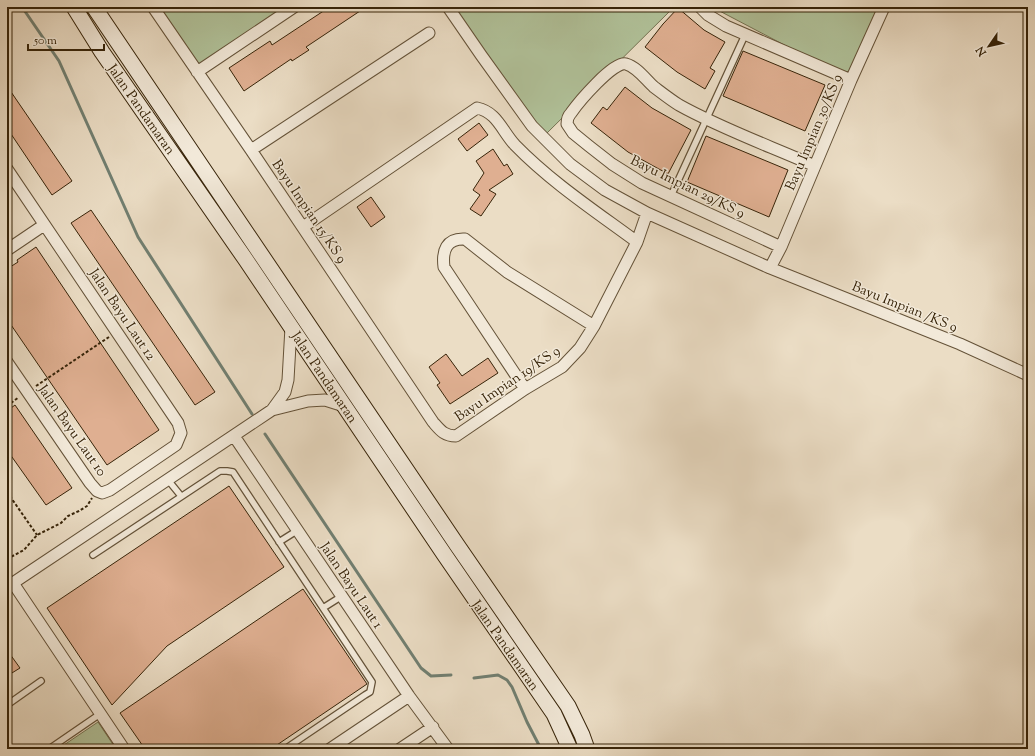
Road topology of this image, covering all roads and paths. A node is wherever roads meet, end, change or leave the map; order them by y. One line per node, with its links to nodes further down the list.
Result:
1 (74, 7): 25 (main road, Jalan Pandamaran)
2 (94, 7): 61 (main road, Jalan Pandamaran)
3 (153, 7): 10 (street, Bayu Impian 15/KS 9)
4 (294, 7): 10 (street)
5 (448, 7): 17 (street, Bayu Impian /KS 9)
6 (700, 7): 9 (street)
7 (884, 7): 11 (street, Bayu Impian 30/KS 9)
8 (429, 32): 13 (street)
9 (745, 35): 11 (street); 12 (lane)
10 (197, 72): 13 (street, Bayu Impian 15/KS 9)
11 (851, 80): 14 (street, Bayu Impian 30/KS 9)
12 (706, 119): 14 (street); 16 (lane); 16 (street, Bayu Impian 29/KS 9)
13 (251, 150): 19 (street, Bayu Impian 15/KS 9)
14 (815, 166): 21 (street, Bayu Impian 30/KS 9)
15 (7, 169): 18 (street, Jalan Bayu Laut 12)
16 (671, 196): 21 (street, Bayu Impian 29/KS 9)
17 (647, 213): 20 (street, Bayu Impian 19/KS 9); 23 (street, Bayu Impian /KS 9)
18 (44, 224): 22 (street); 26 (street, Jalan Bayu Laut 12)
19 (303, 227): 20 (street); 34 (street, Bayu Impian 15/KS 9)
20 (637, 242): 24 (street, Bayu Impian 19/KS 9)
21 (781, 247): 23 (street, Bayu Impian 30/KS 9)
22 (7, 250)
23 (770, 268): 28 (street, Bayu Impian /KS 9)
24 (594, 326): 29 (street, Bayu Impian 19/KS 9); 29 (street)
25 (291, 327): 32 (main road, Jalan Pandamaran); 33 (street)
26 (117, 332): 30 (path); 36 (street, Jalan Bayu Laut 12)
27 (7, 362): 30 (street, Jalan Bayu Laut 10)
28 (1028, 375)
29 (525, 389): 34 (street, Bayu Impian 19/KS 9)
30 (28, 392): 31 (path); 38 (street, Jalan Bayu Laut 10)
31 (7, 406)
32 (344, 406): 33 (street); 60 (main road, Jalan Pandamaran)
33 (272, 410): 35 (street)
34 (442, 432)
35 (234, 436): 37 (street); 41 (street, Jalan Bayu Laut 1)
36 (143, 468): 38 (street, Jalan Bayu Laut 10)
37 (168, 480): 40 (lane); 46 (street)
38 (97, 491): 42 (path)
39 (7, 492): 42 (path)
40 (182, 496): 43 (lane); 44 (lane)
41 (298, 530): 43 (lane); 47 (street, Jalan Bayu Laut 1)
42 (37, 535): 45 (path)
43 (280, 542): 48 (lane)
44 (93, 555)
45 (7, 559)
46 (10, 585): 52 (street)
47 (342, 596): 48 (lane); 50 (street, Jalan Bayu Laut 1)
48 (323, 608): 56 (lane)
49 (41, 681): 51 (lane)
50 (409, 696): 53 (street, Jalan Bayu Laut 1); 57 (street)
51 (7, 705)
52 (100, 714): 54 (lane); 55 (street)
53 (433, 727): 58 (street); 59 (street, Jalan Bayu Laut 1)
54 (49, 749)
55 (124, 749)
56 (286, 749)
57 (330, 749)
58 (400, 749)
59 (448, 749)
60 (570, 749)
61 (587, 749)

